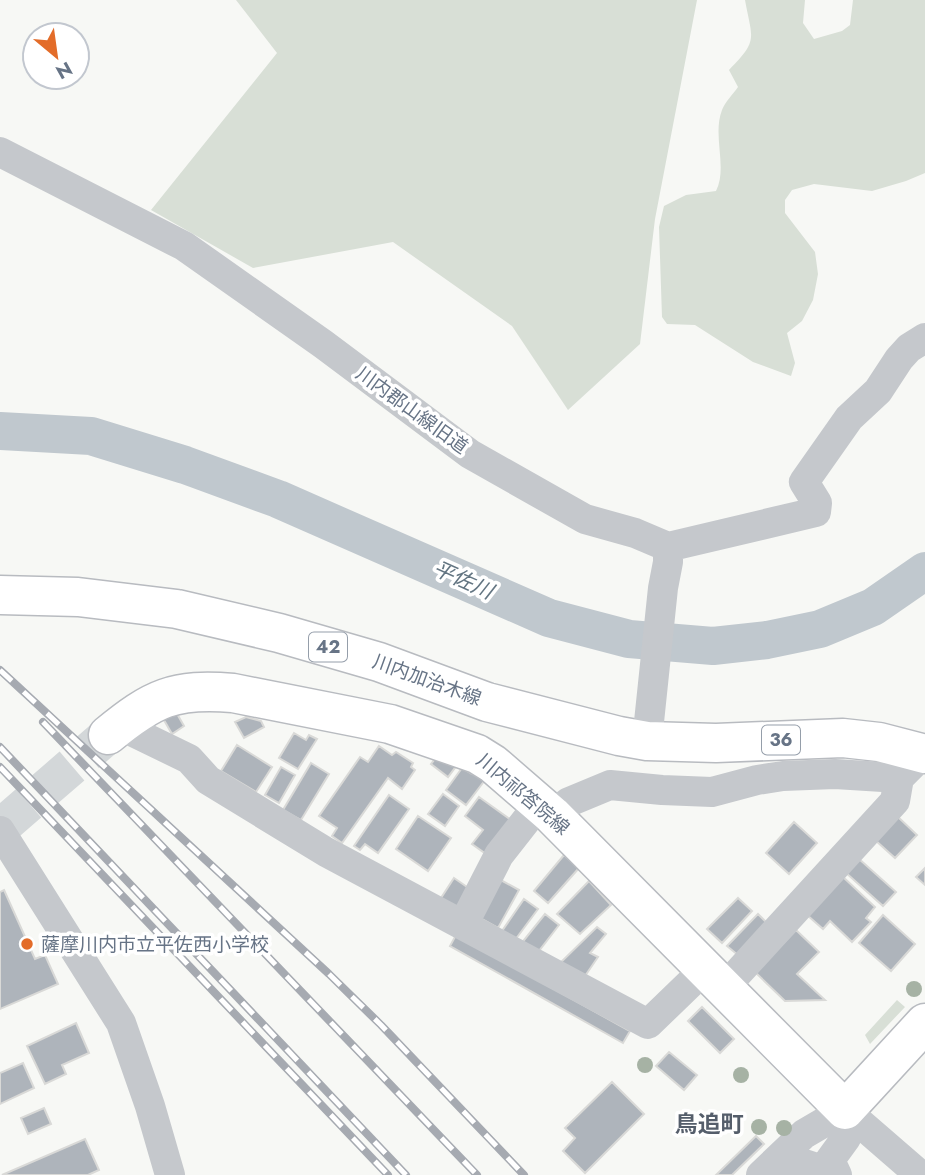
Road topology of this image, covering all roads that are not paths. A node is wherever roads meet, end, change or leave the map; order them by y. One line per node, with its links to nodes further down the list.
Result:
1 (0, 152): 3 (street, 川内郡山線旧道)
2 (925, 338): 3 (street)
3 (668, 547): 6 (street)
4 (0, 596): 6 (main road, 川内加治木線 / 42)
5 (113, 730): 8 (main road, 川内祁答院線); 10 (street)
6 (647, 741): 7 (main road, 36)
7 (917, 752): 8 (street); 11 (street)
8 (546, 810): 10 (street); 11 (main road, 川内祁答院線)
9 (0, 831): 14 (street)
10 (463, 925): 11 (street)
11 (716, 977): 13 (main road, 川内祁答院線)
12 (925, 1023): 13 (main road)
13 (845, 1110): 15 (street); 17 (street); 18 (street)
14 (170, 1175)
15 (761, 1175): 16 (street)
16 (829, 1175)
17 (837, 1175)
18 (920, 1175)

